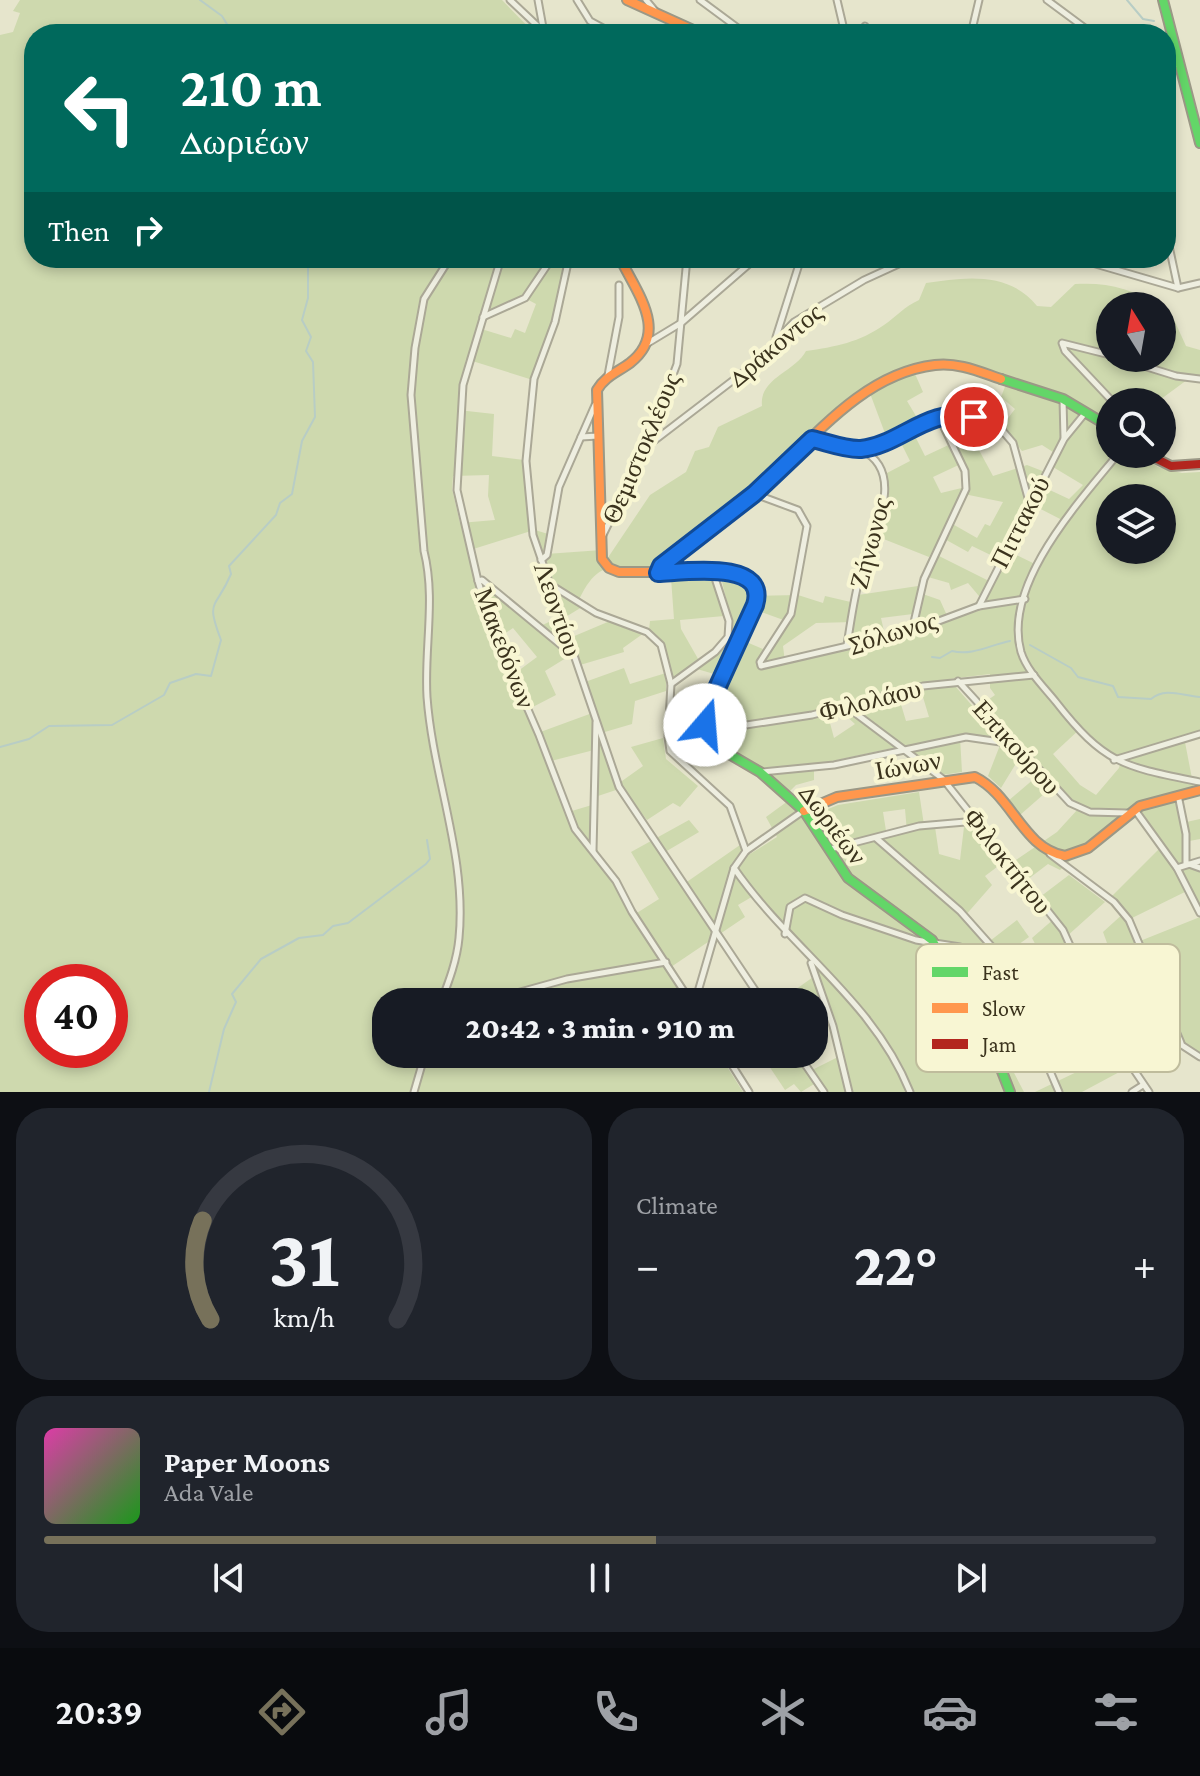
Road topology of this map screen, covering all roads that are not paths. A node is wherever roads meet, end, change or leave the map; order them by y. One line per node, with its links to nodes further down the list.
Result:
1 (510, 0): 12 (street)
2 (538, 0): 13 (street)
3 (577, 0): 14 (street)
4 (627, 0): 11 (street)
5 (646, 0): 11 (street)
6 (700, 0): 16 (street)
7 (837, 0): 17 (street)
8 (979, 0): 18 (street)
9 (1047, 0): 19 (street)
10 (1163, 0): 20 (street)
11 (659, 16): 15 (street)
12 (535, 24)
13 (542, 24)
14 (596, 24)
15 (678, 24)
16 (732, 24)
17 (843, 24)
18 (973, 24)
19 (1079, 24)
20 (1170, 24)
21 (1176, 46): 22 (street)
22 (1181, 63): 23 (street); 24 (street)
23 (1176, 65)
24 (1200, 143)
25 (444, 268): 113 (street)
26 (498, 268): 39 (street, Μακεδόνων)
27 (545, 268): 39 (street)
28 (567, 268): 65 (street, Λεοντίου)
29 (626, 268): 42 (street)
30 (686, 268): 40 (street, Θεμιστοκλέους)
31 (744, 268): 40 (street)
32 (798, 268): 41 (street)
33 (892, 268): 41 (street, Δράκοντος)
34 (1111, 268): 38 (street)
35 (1174, 268): 38 (street)
36 (1200, 283): 38 (street)
37 (619, 285): 45 (street)
38 (1178, 288)
39 (482, 318): 68 (street, Μακεδόνων)
40 (681, 323): 42 (street); 57 (street, Θεμιστοκλέους)
41 (776, 338): 57 (street, Δράκοντος)
42 (647, 344): 45 (street)
43 (1096, 352): 47 (street)
44 (1163, 372): 46 (street)
45 (608, 376): 49 (street)
46 (1200, 379)
47 (1100, 388)
48 (1063, 397): 50 (street); 55 (street); 56 (street, Πιττακού)
49 (596, 404): 53 (street); 54 (street)
50 (1088, 410): 51 (street); 56 (street, Πιττακού)
51 (1096, 416)
52 (939, 417): 58 (street); 63 (street); 72 (street)
53 (598, 436): 54 (street); 64 (street)
54 (581, 437): 65 (street)
55 (812, 439): 58 (street); 62 (street)
56 (1064, 439): 63 (street, Πιττακού)
57 (646, 447): 64 (street, Θεμιστοκλέους)
58 (860, 449): 73 (street, Ζήνωνος)
59 (1200, 464): 60 (street)
60 (1176, 466)
61 (1107, 468): 70 (street)
62 (754, 494): 67 (street); 73 (street, Σόλωνος)
63 (1030, 505): 71 (street, Πιττακού)
64 (600, 542): 67 (street)
65 (541, 561): 69 (street, Λεοντίου)
66 (713, 572): 67 (street); 77 (street); 80 (street)
67 (658, 573)
68 (478, 581): 74 (street); 96 (street, Μακεδόνων)
69 (550, 585): 74 (street, Λεοντίου); 77 (street)
70 (1025, 599): 71 (street, Σόλωνος); 75 (street)
71 (979, 606): 72 (street, Σόλωνος)
72 (912, 631): 73 (street, Σόλωνος)
73 (847, 646)
74 (574, 655): 79 (street, Λεοντίου)
75 (1034, 675): 76 (street, Φιλολάου); 84 (street)
76 (957, 681): 78 (street, Φιλολάου); 82 (street, Επικούρου)
77 (671, 684): 95 (street)
78 (847, 707): 80 (street, Φιλολάου); 83 (street, Φιλοκτήτου)
79 (596, 721): 96 (street); 104 (street, Λεοντίου)
80 (706, 731): 85 (street, Δωριέων)
81 (1200, 734): 84 (street)
82 (1014, 744): 83 (street); 91 (street, Επικούρου)
83 (901, 748): 85 (street); 86 (street, Φιλοκτήτου)
84 (1113, 760): 87 (street)
85 (760, 772): 90 (street, Δωριέων)
86 (943, 779): 90 (street, Ιώνων); 92 (street, Φιλοκτήτου); 97 (street, Ιώνων)
87 (1200, 782)
88 (1200, 790): 89 (street)
89 (1178, 795): 91 (street); 99 (street)
90 (804, 811): 94 (street, Δωριέων); 95 (street, Ιώνων)
91 (1131, 811): 97 (street); 101 (street)
92 (977, 821): 93 (street); 109 (street, Φιλοκτήτου)
93 (876, 838): 94 (street); 108 (street)
94 (829, 849): 106 (street, Δωριέων)
95 (746, 851): 100 (street, Ιώνων)
96 (593, 852): 112 (street, Μακεδόνων)
97 (1050, 853): 110 (street, Φιλοκτήτου)
98 (1200, 861): 99 (street)
99 (1186, 863): 101 (street); 102 (street)
100 (734, 868): 104 (street, Ιώνων); 105 (street)
101 (1177, 868): 103 (street)
102 (1200, 868)
103 (1200, 913)
104 (714, 932): 116 (street, Ιώνων); 117 (street, Λεοντίου)
105 (785, 934): 106 (street); 111 (street)
106 (934, 943): 107 (street)
107 (938, 944)
108 (988, 944)
109 (1071, 944)
110 (1139, 944)
111 (809, 959): 130 (street); 131 (street)
112 (666, 962): 114 (street); 115 (street, Μακεδόνων)
113 (445, 988)
114 (535, 988)
115 (684, 988)
116 (697, 988)
117 (753, 988)
118 (1181, 1043): 119 (street)
119 (1200, 1057)
120 (421, 1068): 127 (street)
121 (734, 1068): 128 (street)
122 (808, 1068): 129 (street)
123 (1002, 1072): 132 (street, Δωριέων)
124 (1051, 1072): 133 (street)
125 (1134, 1072): 126 (street, Φιλοκτήτου)
126 (1143, 1085): 134 (street); 135 (street, Φιλοκτήτου)
127 (414, 1092)
128 (747, 1092)
129 (824, 1092)
130 (849, 1092)
131 (910, 1092)
132 (1010, 1092)
133 (1059, 1092)
134 (1132, 1092)
135 (1149, 1092)

